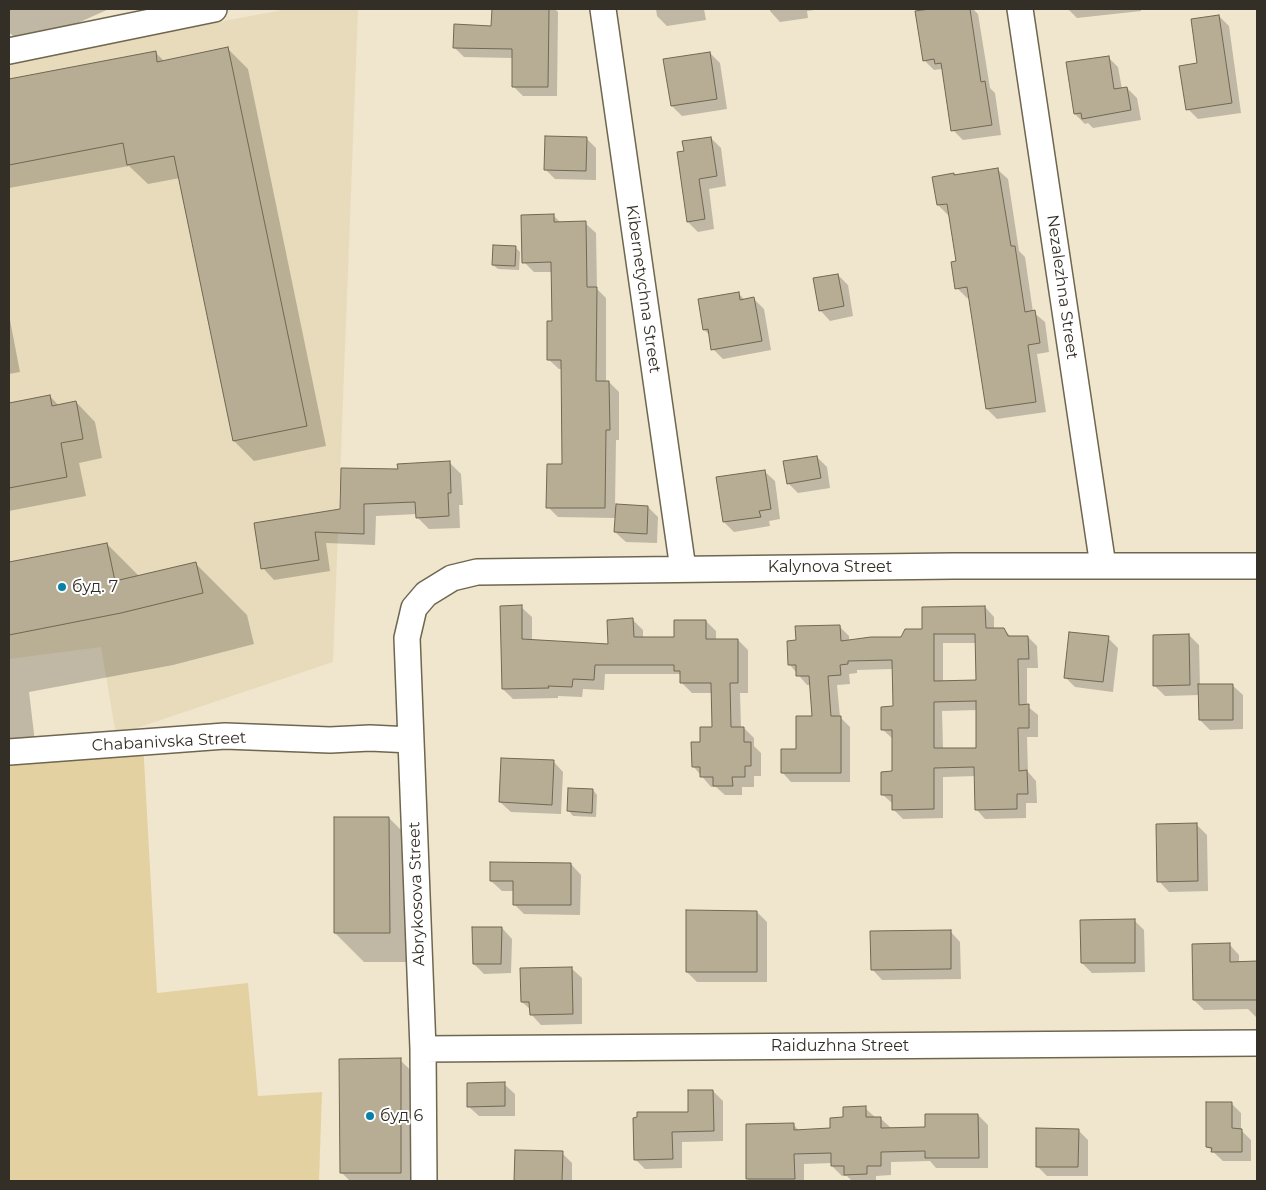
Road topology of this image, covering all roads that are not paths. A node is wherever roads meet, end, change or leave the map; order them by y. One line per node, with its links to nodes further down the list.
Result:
1 (214, 9): 4 (street)
2 (603, 9): 7 (street, Kibernetychna Street)
3 (1020, 9): 5 (street, Nezalezhna Street)
4 (9, 50)
5 (1103, 566): 6 (street, Kalynova Street); 7 (street, Kalynova Street)
6 (1257, 566)
7 (683, 569): 8 (street, Kalynova Street)
8 (414, 608): 9 (street, Abrykosova Street)
9 (410, 740): 10 (street, Chabanivska Street); 12 (street, Abrykosova Street)
10 (9, 752)
11 (1257, 1043): 12 (street, Raiduzhna Street)
12 (423, 1049): 13 (street, Abrykosova Street)
13 (424, 1181)

